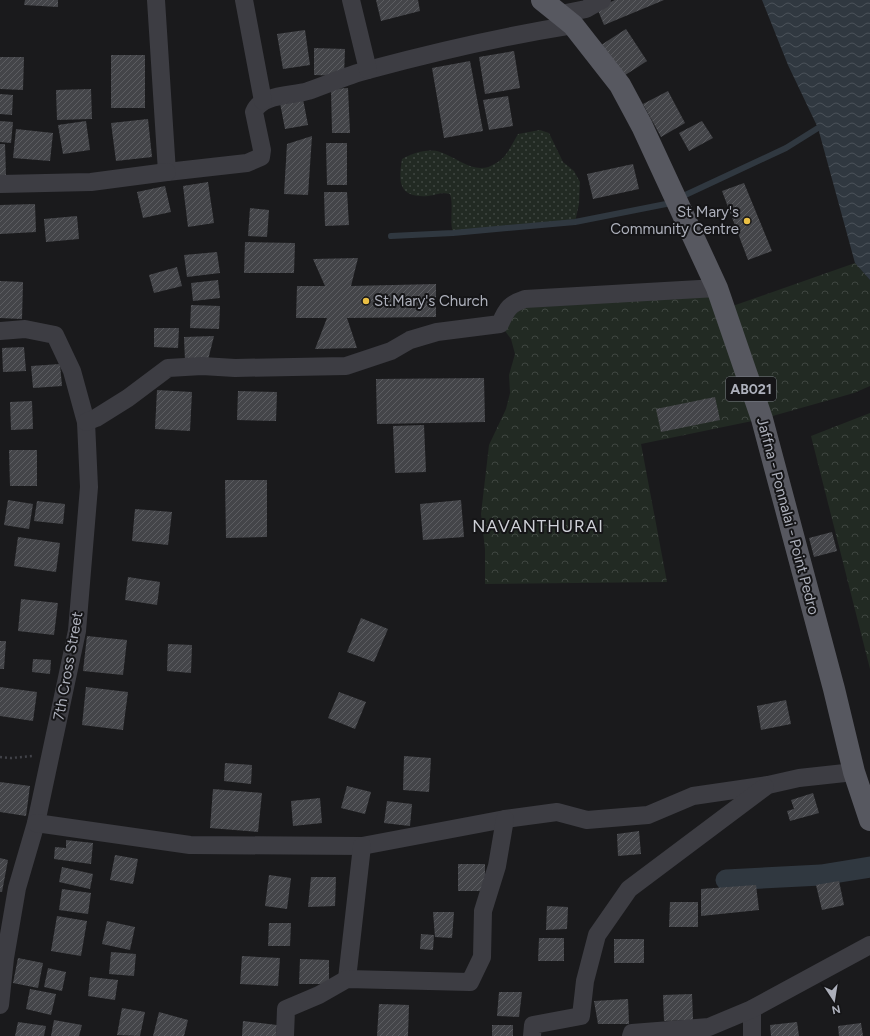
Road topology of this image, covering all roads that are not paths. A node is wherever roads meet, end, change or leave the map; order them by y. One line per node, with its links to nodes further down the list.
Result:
1 (156, 0): 9 (street)
2 (244, 0): 8 (street)
3 (351, 0): 7 (street)
4 (542, 0): 6 (main road, Jaffna - Ponnalai - Point Pedro / AB021)
5 (602, 0): 6 (street)
6 (567, 20): 7 (street); 11 (main road, Jaffna - Ponnalai - Point Pedro / AB021)
7 (368, 70): 8 (street)
8 (263, 101): 9 (street)
9 (167, 172): 10 (street)
10 (0, 184)
11 (717, 288): 13 (street); 14 (main road, Jaffna - Ponnalai - Point Pedro / AB021)
12 (0, 331): 13 (street, 7th Cross Street)
13 (86, 422): 18 (street, 7th Cross Street)
14 (854, 772): 15 (street); 17 (main road, Jaffna - Ponnalai - Point Pedro / AB021)
15 (768, 785): 16 (street); 26 (street)
16 (505, 819): 19 (street); 21 (street)
17 (870, 820)
18 (36, 823): 19 (street); 22 (street, 7th Cross Street)
19 (362, 846): 21 (street)
20 (870, 945): 24 (street)
21 (347, 979): 25 (street)
22 (1, 982): 23 (street, 7th Cross Street)
23 (0, 1005)
24 (752, 1009): 27 (street); 28 (street)
25 (285, 1036)
26 (532, 1036)
27 (631, 1036)
28 (752, 1036)

